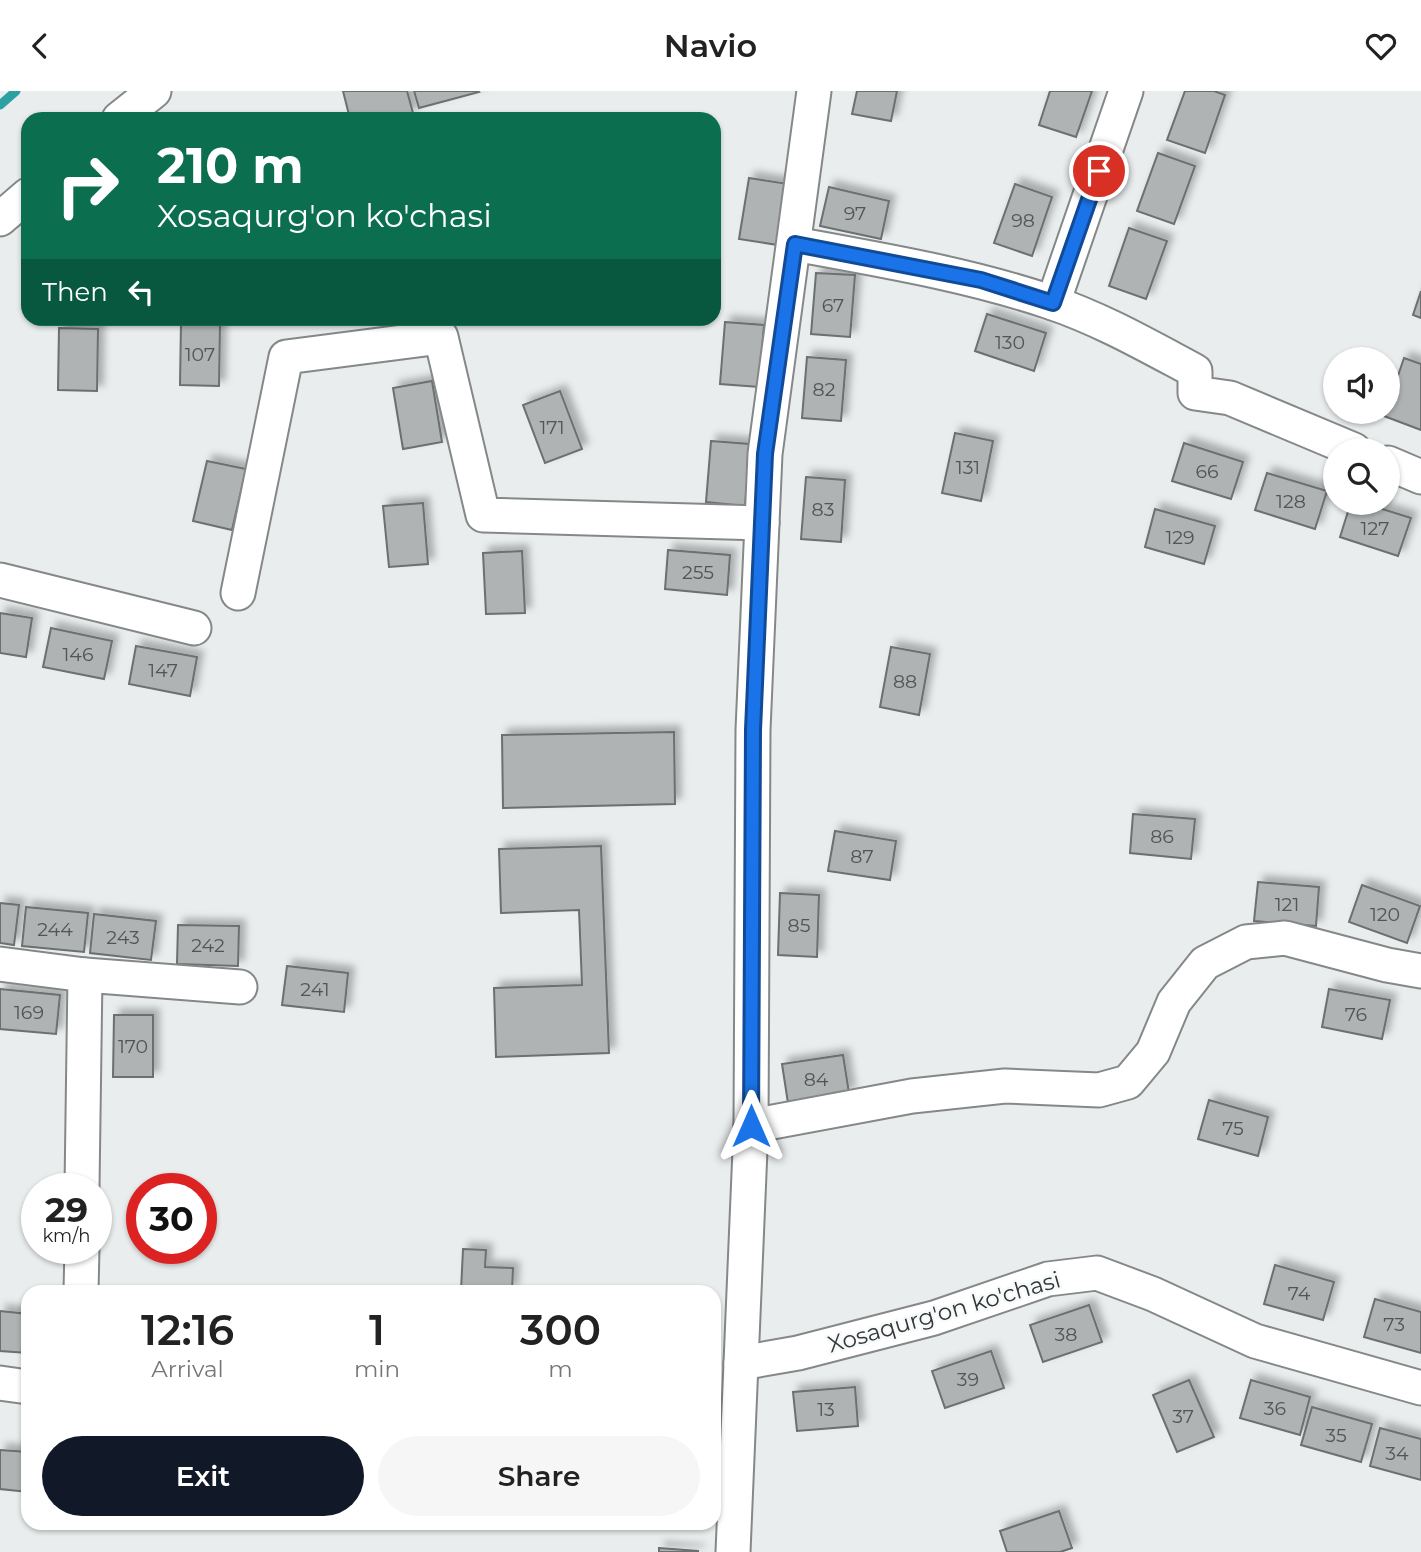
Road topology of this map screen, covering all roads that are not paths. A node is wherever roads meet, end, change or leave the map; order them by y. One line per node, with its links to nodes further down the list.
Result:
1 (154, 91): 4 (street)
2 (814, 91): 7 (street)
3 (1126, 91): 8 (street)
4 (128, 112)
5 (21, 201): 6 (street)
6 (0, 219)
7 (795, 244): 8 (street); 12 (street)
8 (1053, 303): 9 (street)
9 (1325, 438)
10 (1400, 468): 11 (street)
11 (1421, 477)
12 (762, 523): 14 (street); 20 (street)
13 (0, 580): 15 (street)
14 (238, 593)
15 (194, 628)
16 (0, 964): 18 (street)
17 (1421, 971): 20 (street)
18 (85, 975): 19 (street); 21 (street)
19 (240, 987)
20 (751, 1126): 24 (street)
21 (82, 1173)
22 (82, 1264): 23 (street)
23 (81, 1285)
24 (741, 1363): 27 (street, Xosaqurg'on ko'chasi); 28 (street)
25 (0, 1383): 26 (street)
26 (21, 1386)
27 (1421, 1388)
28 (727, 1530)

